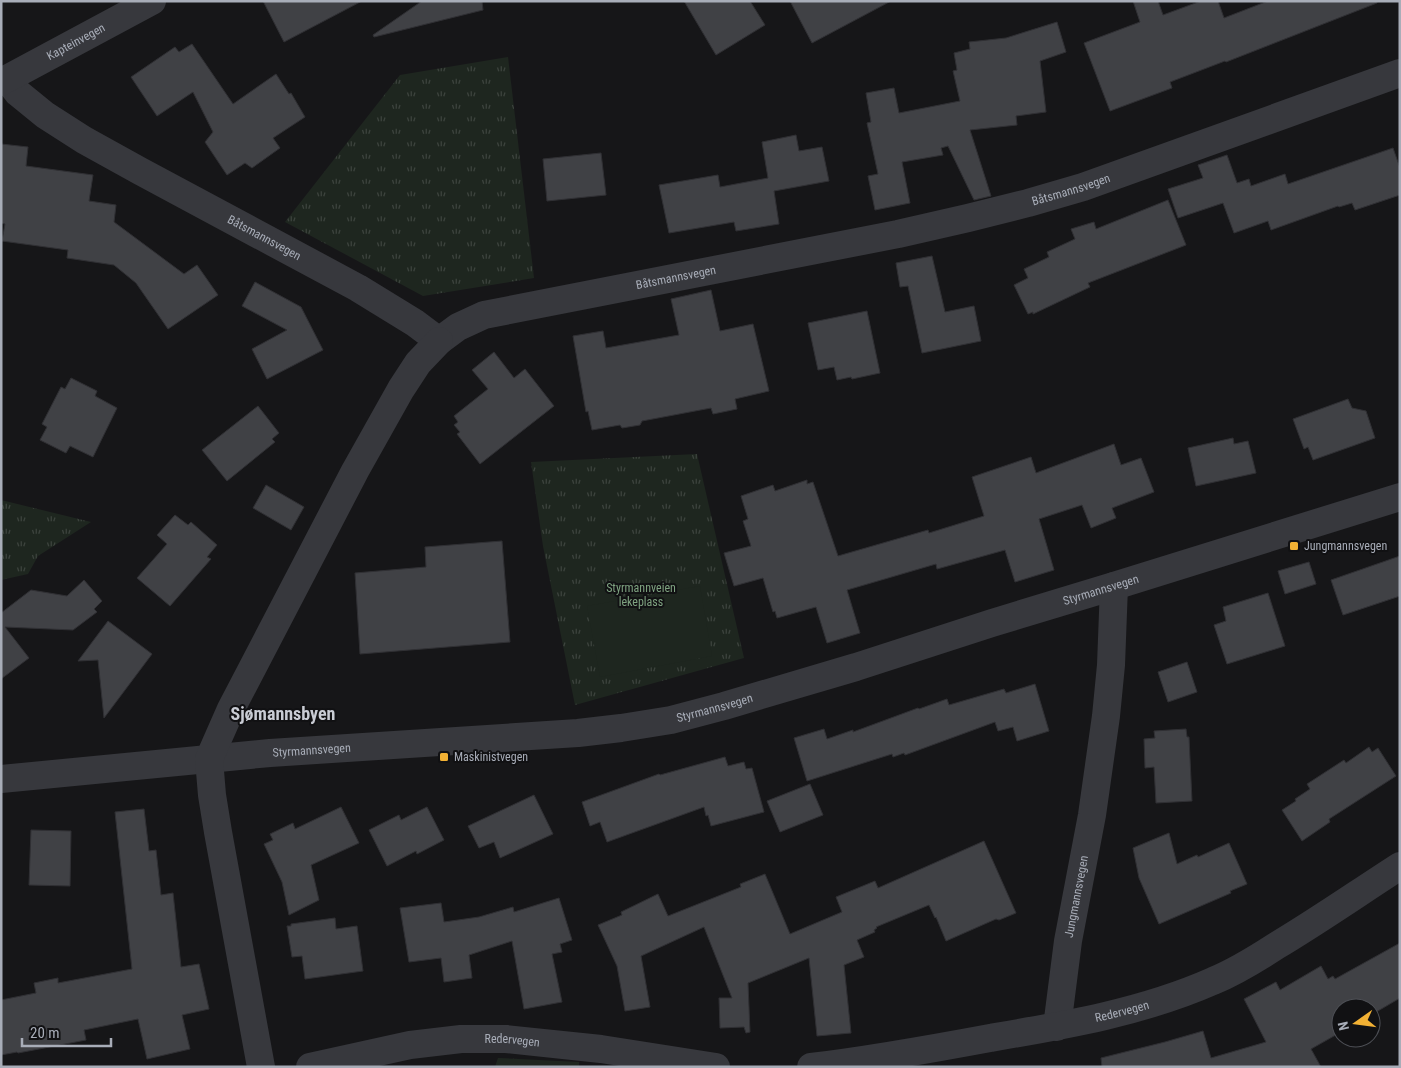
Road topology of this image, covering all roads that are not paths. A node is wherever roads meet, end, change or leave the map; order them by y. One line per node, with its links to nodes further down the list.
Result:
1 (152, 1): 3 (street, Kapteinvegen)
2 (1400, 74): 4 (street, Båtsmannsvegen)
3 (4, 80): 4 (street, Båtsmannsvegen)
4 (439, 340): 7 (street)
5 (1400, 497): 6 (street, Styrmannsvegen)
6 (1114, 586): 7 (street, Styrmannsvegen); 10 (street, Jungmannsvegen)
7 (209, 759): 8 (street, Styrmannsvegen); 11 (street)
8 (1, 779)
9 (1400, 866): 10 (street, Redervegen)
10 (1057, 1027): 14 (street, Redervegen)
11 (261, 1067)
12 (310, 1067): 13 (street, Redervegen)
13 (716, 1067)
14 (811, 1067)

